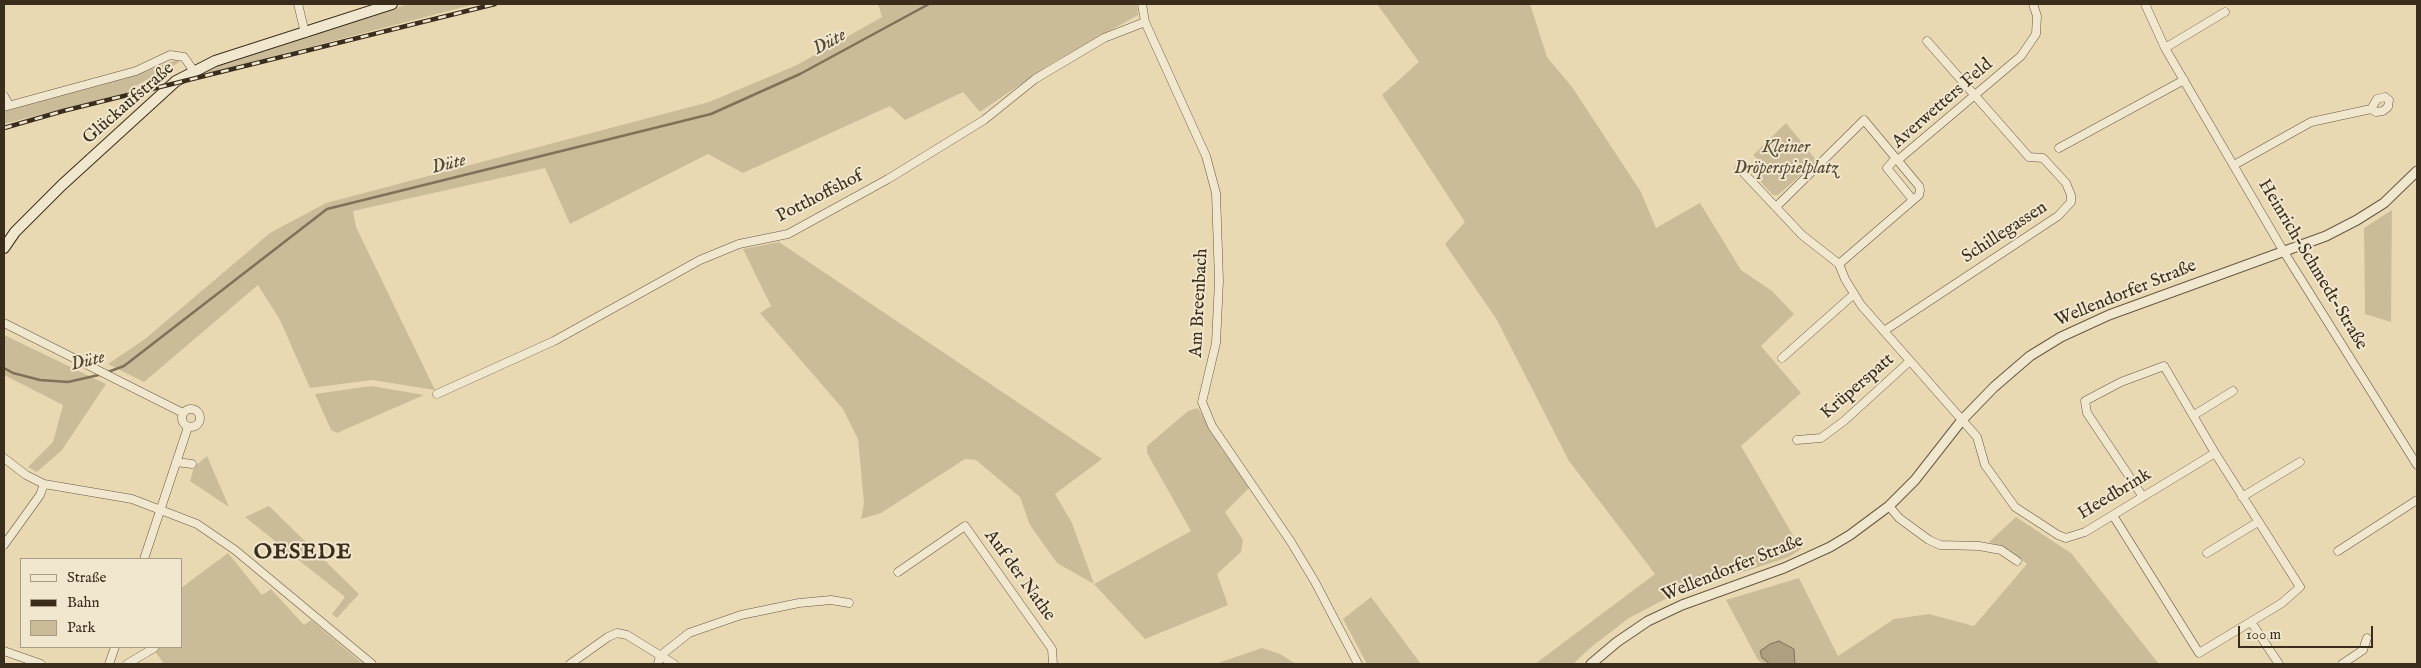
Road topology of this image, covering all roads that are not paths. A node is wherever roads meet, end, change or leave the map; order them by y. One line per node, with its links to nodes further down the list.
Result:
1 (298, 4): 8 (street)
2 (392, 4): 8 (main road, Glückaufstraße)
3 (1142, 4): 7 (street, Am Breenbach)
4 (2033, 4): 14 (street, Averwetters Feld)
5 (2144, 4): 10 (street, Heinrich-Schmedt-Straße)
6 (2225, 12): 10 (street)
7 (1145, 22): 33 (street, Potthoffshof); 73 (street, Am Breenbach)
8 (304, 33): 11 (main road, Glückaufstraße)
9 (1927, 41): 14 (street, Schillegassen)
10 (2165, 48): 12 (street, Heinrich-Schmedt-Straße)
11 (193, 70): 15 (street); 24 (main road, Glückaufstraße)
12 (2184, 80): 17 (street); 19 (street, Heinrich-Schmedt-Straße)
13 (4, 96): 15 (street)
14 (1975, 96): 18 (street, Averwetters Feld); 29 (street, Schillegassen)
15 (7, 106)
16 (2371, 109): 19 (street)
17 (2059, 148)
18 (1897, 159): 22 (street, Averwetters Feld); 22 (street); 23 (street)
19 (2234, 165): 25 (street, Heinrich-Schmedt-Straße)
20 (1740, 168): 23 (street)
21 (2417, 171): 25 (street, Wellendorfer Straße)
22 (1913, 200): 26 (street)
23 (1776, 207): 26 (street)
24 (4, 248)
25 (2284, 252): 36 (street, Wellendorfer Straße); 44 (street, Heinrich-Schmedt-Straße)
26 (1839, 264): 27 (street)
27 (1854, 295): 29 (street); 30 (street)
28 (4, 323): 34 (street)
29 (1884, 331): 31 (street)
30 (1782, 358)
31 (1910, 361): 36 (street); 38 (street, Krüperspatt)
32 (2233, 391): 35 (street)
33 (437, 394)
34 (183, 413): 37 (street); 37 (street)
35 (2194, 415): 39 (street); 46 (street)
36 (1962, 420): 49 (street, Wellendorfer Straße); 51 (street, Heedbrink)
37 (188, 427): 41 (street)
38 (1797, 440)
39 (2215, 453): 46 (street, Heedbrink); 47 (street)
40 (4, 458): 45 (street)
41 (176, 462): 43 (street); 50 (street)
42 (2300, 462): 47 (street)
43 (192, 464)
44 (2417, 464)
45 (44, 484): 50 (street); 53 (street)
46 (2143, 497): 51 (street, Heedbrink)
47 (2242, 497): 52 (street)
48 (2417, 500): 54 (street)
49 (1889, 506): 57 (street); 74 (street, Wellendorfer Straße)
50 (160, 508): 56 (street); 69 (street)
51 (2114, 517): 60 (street)
52 (2258, 522): 55 (street); 60 (street)
53 (4, 545)
54 (2338, 551)
55 (2207, 553)
56 (144, 558)
57 (2017, 561)
58 (898, 572): 72 (street, Auf der Nathe)
59 (849, 603): 65 (street)
60 (2251, 622): 75 (street)
61 (2367, 638): 76 (street)
62 (115, 648): 67 (street)
63 (154, 648): 68 (street)
64 (4, 651): 66 (street)
65 (659, 660): 70 (street); 71 (street)
66 (41, 664)
67 (109, 664)
68 (127, 664)
69 (372, 664)
70 (570, 664)
71 (674, 664)
72 (1053, 664)
73 (1358, 664)
74 (1591, 664)
75 (2279, 664)
76 (2342, 664)

